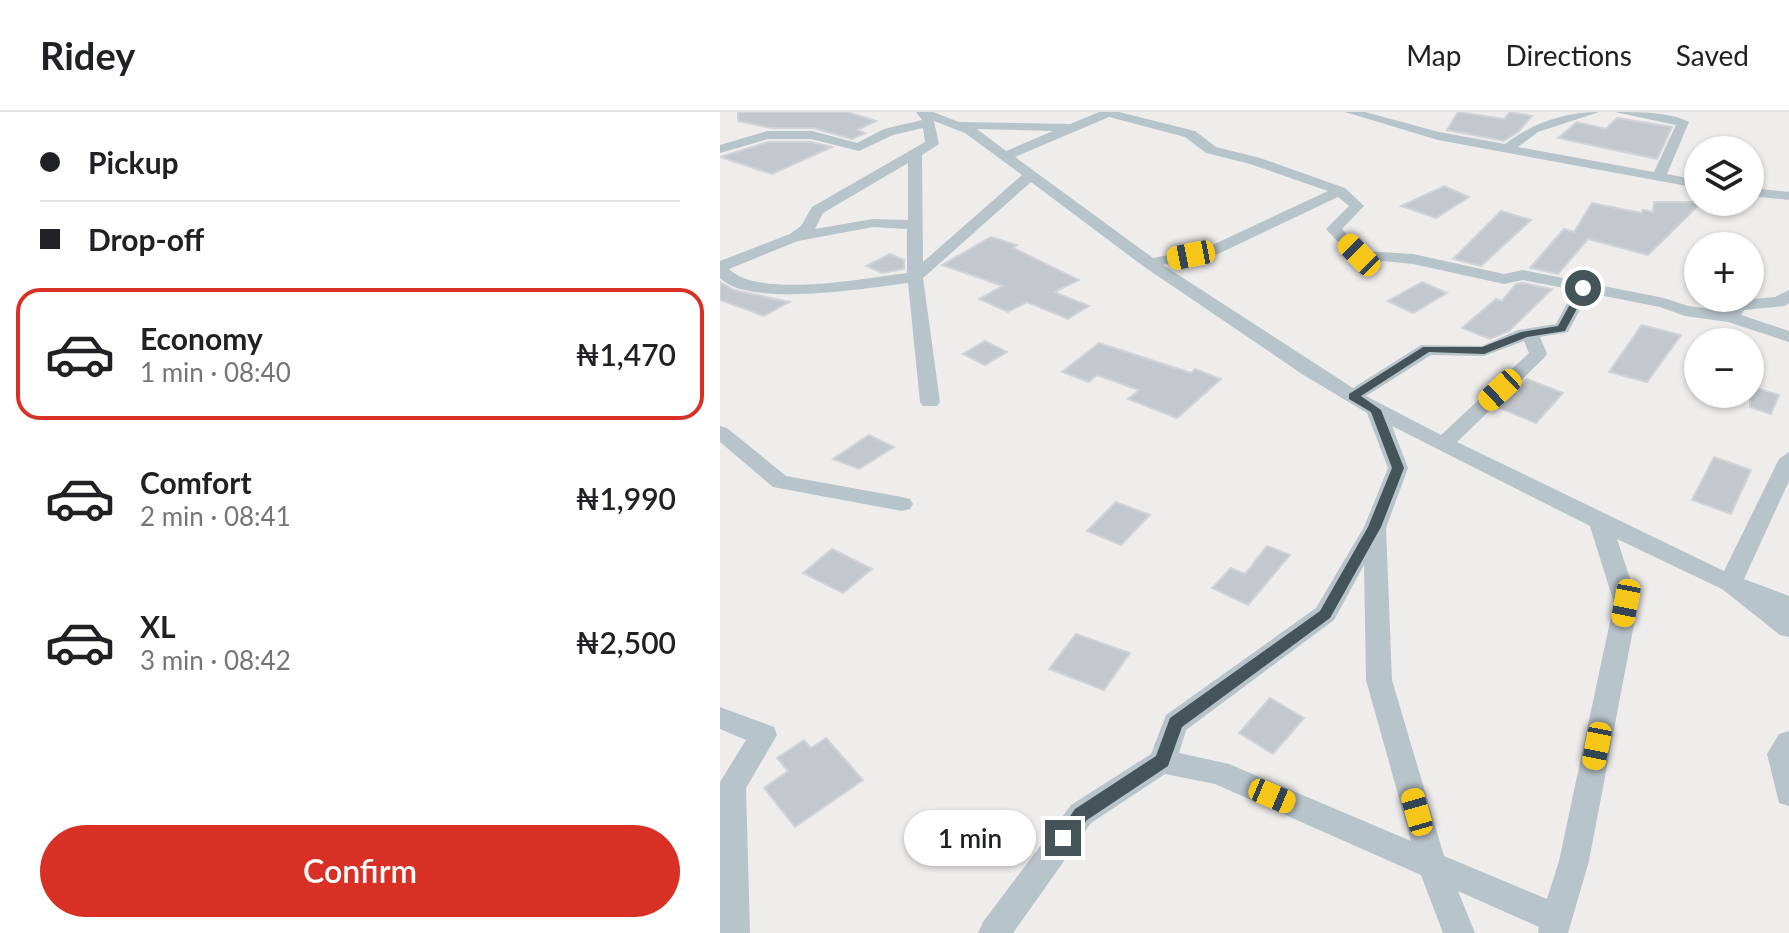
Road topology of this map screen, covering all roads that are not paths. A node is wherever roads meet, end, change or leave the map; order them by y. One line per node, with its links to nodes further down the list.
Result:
1 (1109, 112): 7 (street); 15 (street)
2 (1351, 112): 9 (street)
3 (1593, 112): 9 (street)
4 (1621, 112): 13 (street)
5 (926, 117): 6 (street); 8 (street); 10 (street)
6 (951, 124): 7 (street); 11 (street)
7 (1073, 128): 11 (street)
8 (720, 149)
9 (1507, 149): 13 (street)
10 (915, 155): 18 (street); 19 (street)
11 (1007, 155): 12 (street)
12 (1030, 175): 20 (street); 22 (street)
13 (1658, 178): 14 (street)
14 (1684, 182)
15 (1340, 191): 20 (street); 23 (street)
16 (1764, 193): 17 (street)
17 (1789, 196)
18 (913, 225): 19 (street); 22 (street)
19 (795, 237): 21 (street)
20 (1149, 263): 29 (street)
21 (723, 274): 22 (street)
22 (915, 277): 28 (street)
23 (1583, 288): 25 (street); 26 (street)
24 (1789, 295): 25 (street)
25 (1731, 317): 27 (street)
26 (1530, 334): 29 (street); 31 (street)
27 (1789, 337)
28 (930, 402)
29 (1364, 403): 31 (street); 35 (street)
30 (720, 432): 33 (street)
31 (1443, 444): 34 (street)
32 (1789, 459): 36 (street)
33 (902, 504)
34 (1600, 522): 36 (street); 44 (street)
35 (1375, 527): 41 (street); 43 (street)
36 (1730, 583): 37 (street); 38 (street)
37 (1789, 606)
38 (1789, 628)
39 (720, 718): 45 (street)
40 (1789, 742): 42 (street)
41 (1162, 761): 43 (street); 46 (street)
42 (1789, 794)
43 (1432, 865): 44 (street); 47 (street)
44 (1555, 926)
45 (734, 933)
46 (994, 933)
47 (1459, 933)

